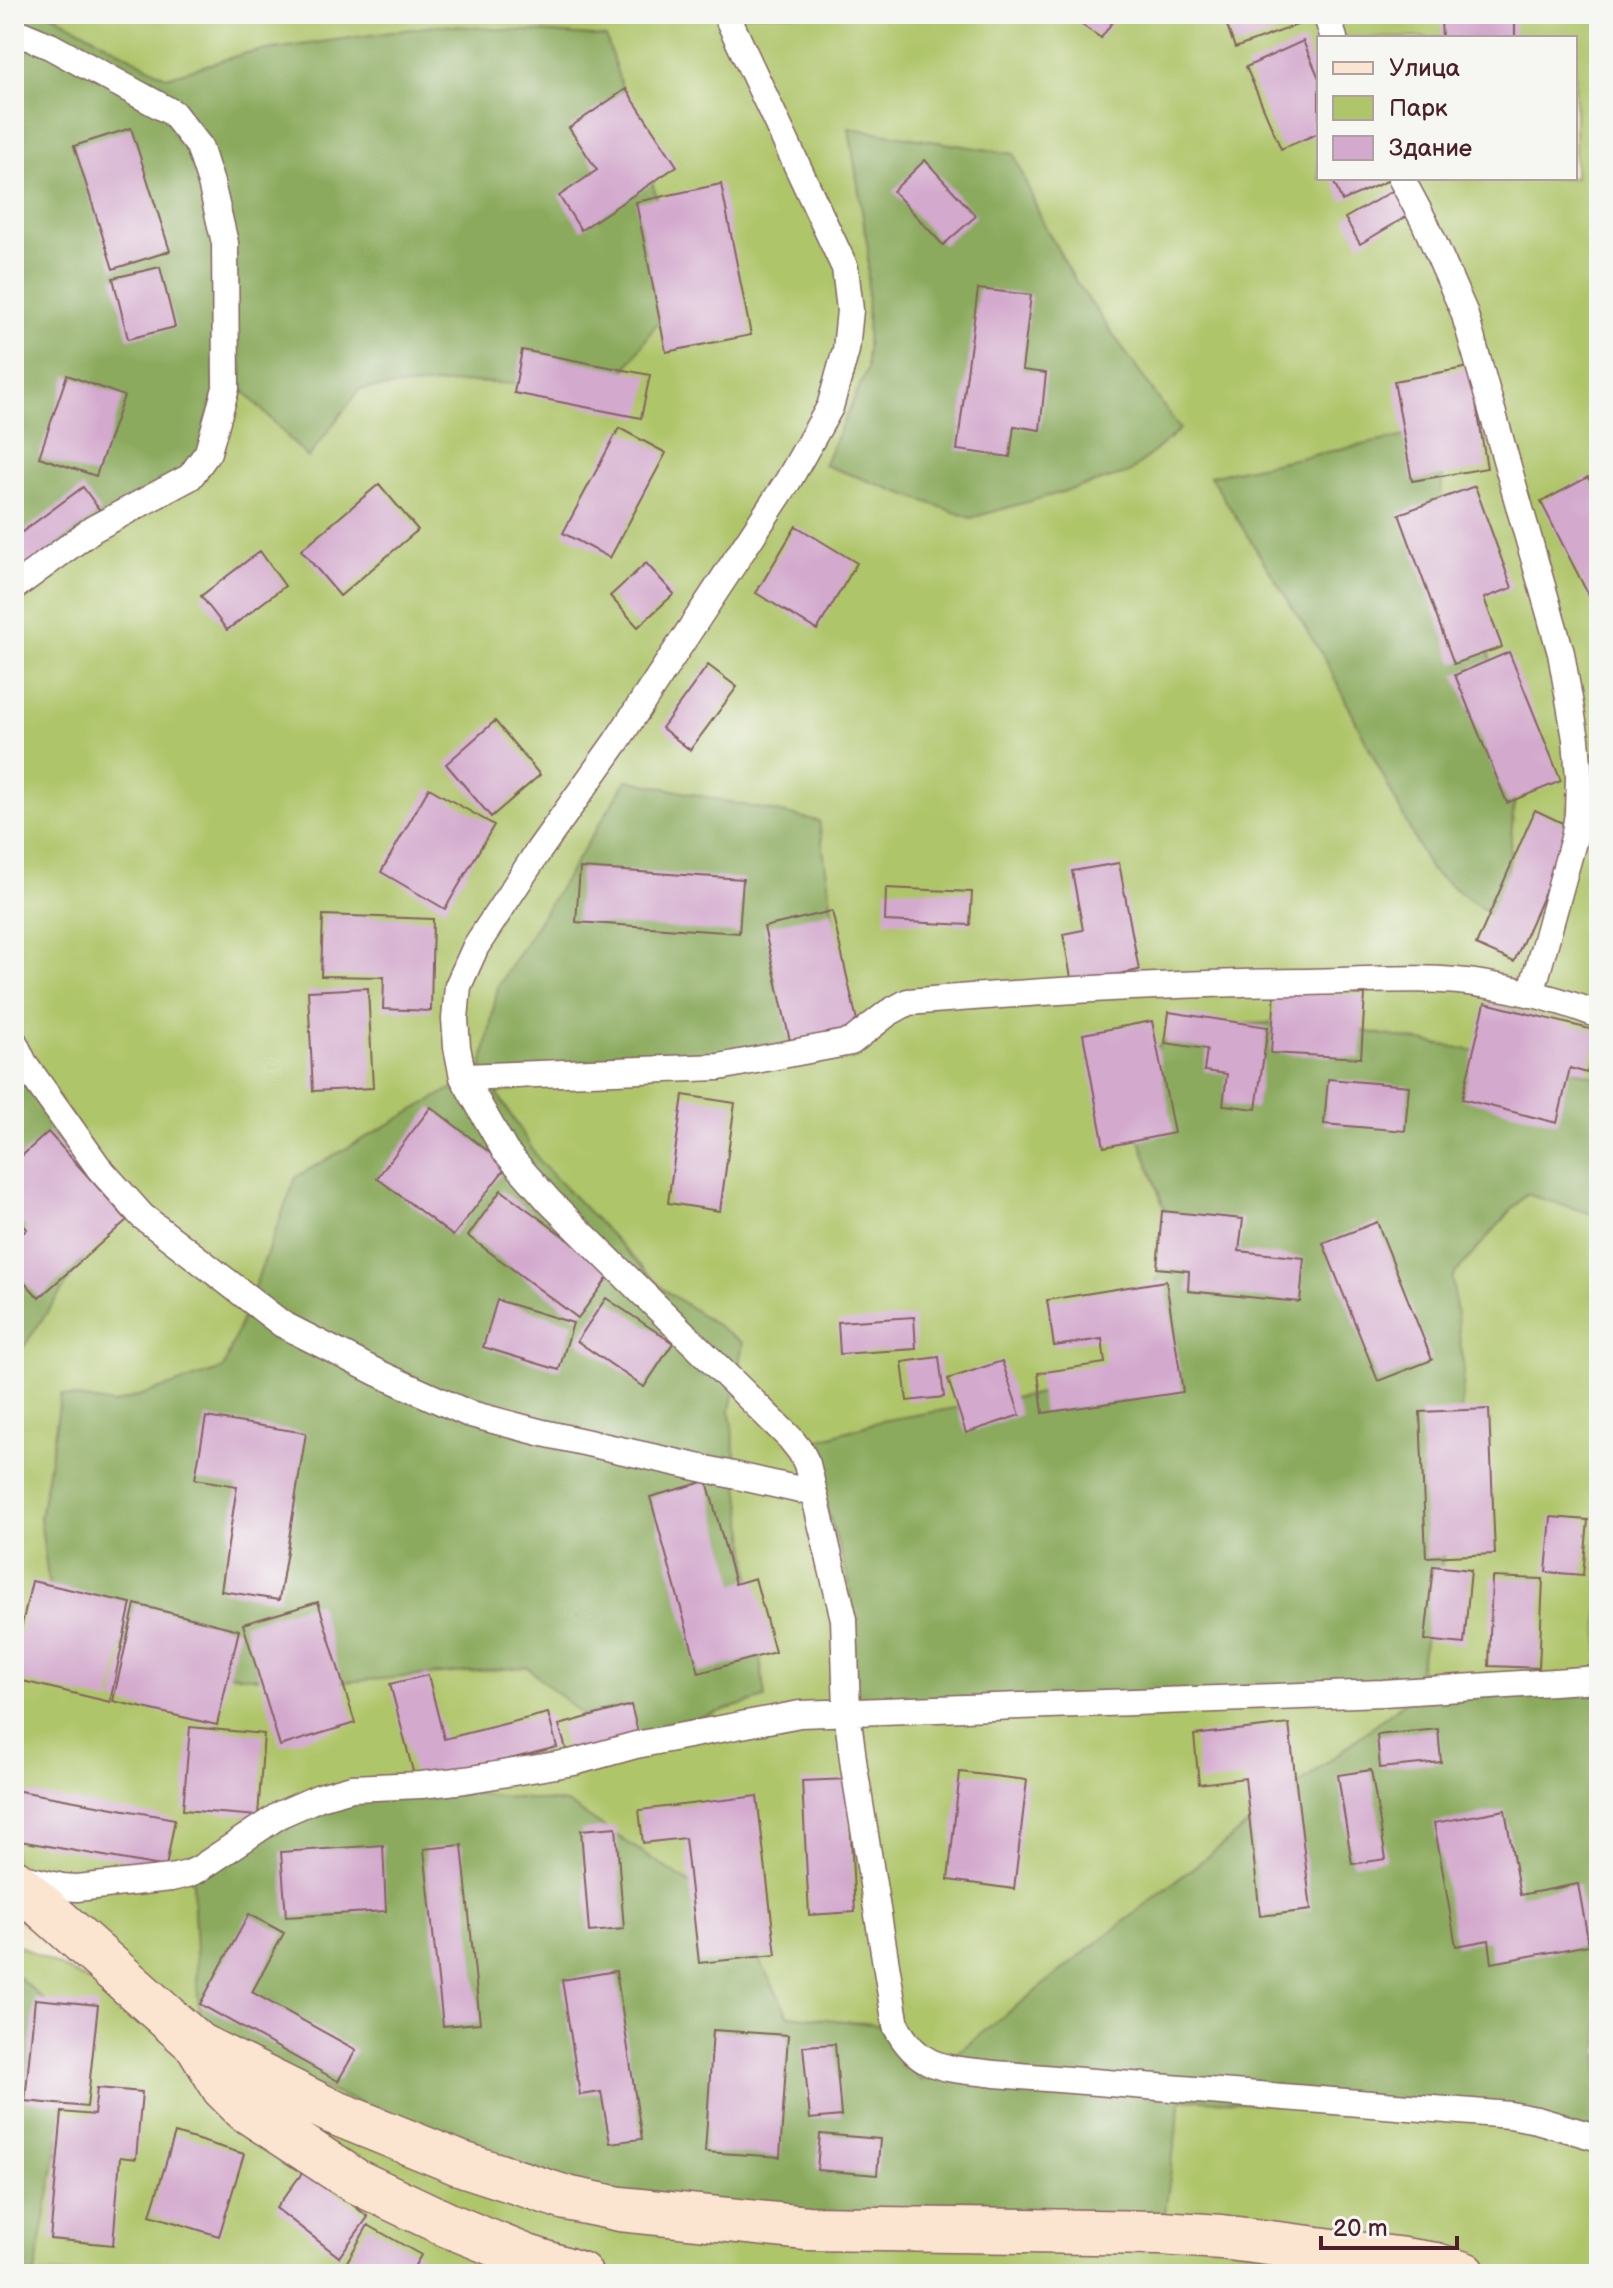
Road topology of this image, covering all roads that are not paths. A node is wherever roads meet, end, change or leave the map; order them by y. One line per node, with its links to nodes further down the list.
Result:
1 (726, 14): 10 (lane)
2 (1326, 14): 4 (lane)
3 (14, 31): 6 (lane)
4 (1333, 36)
5 (1402, 180): 7 (lane)
6 (14, 587)
7 (1531, 994): 8 (lane); 10 (lane)
8 (1599, 1015)
9 (14, 1042): 11 (lane)
10 (463, 1077): 11 (lane)
11 (814, 1493): 13 (lane)
12 (1599, 1679): 13 (lane)
13 (847, 1712): 14 (lane); 16 (lane)
14 (14, 1879): 15 (street)
15 (198, 2045): 17 (street); 18 (street)
16 (1599, 2138)
17 (580, 2274)
18 (1464, 2274)

